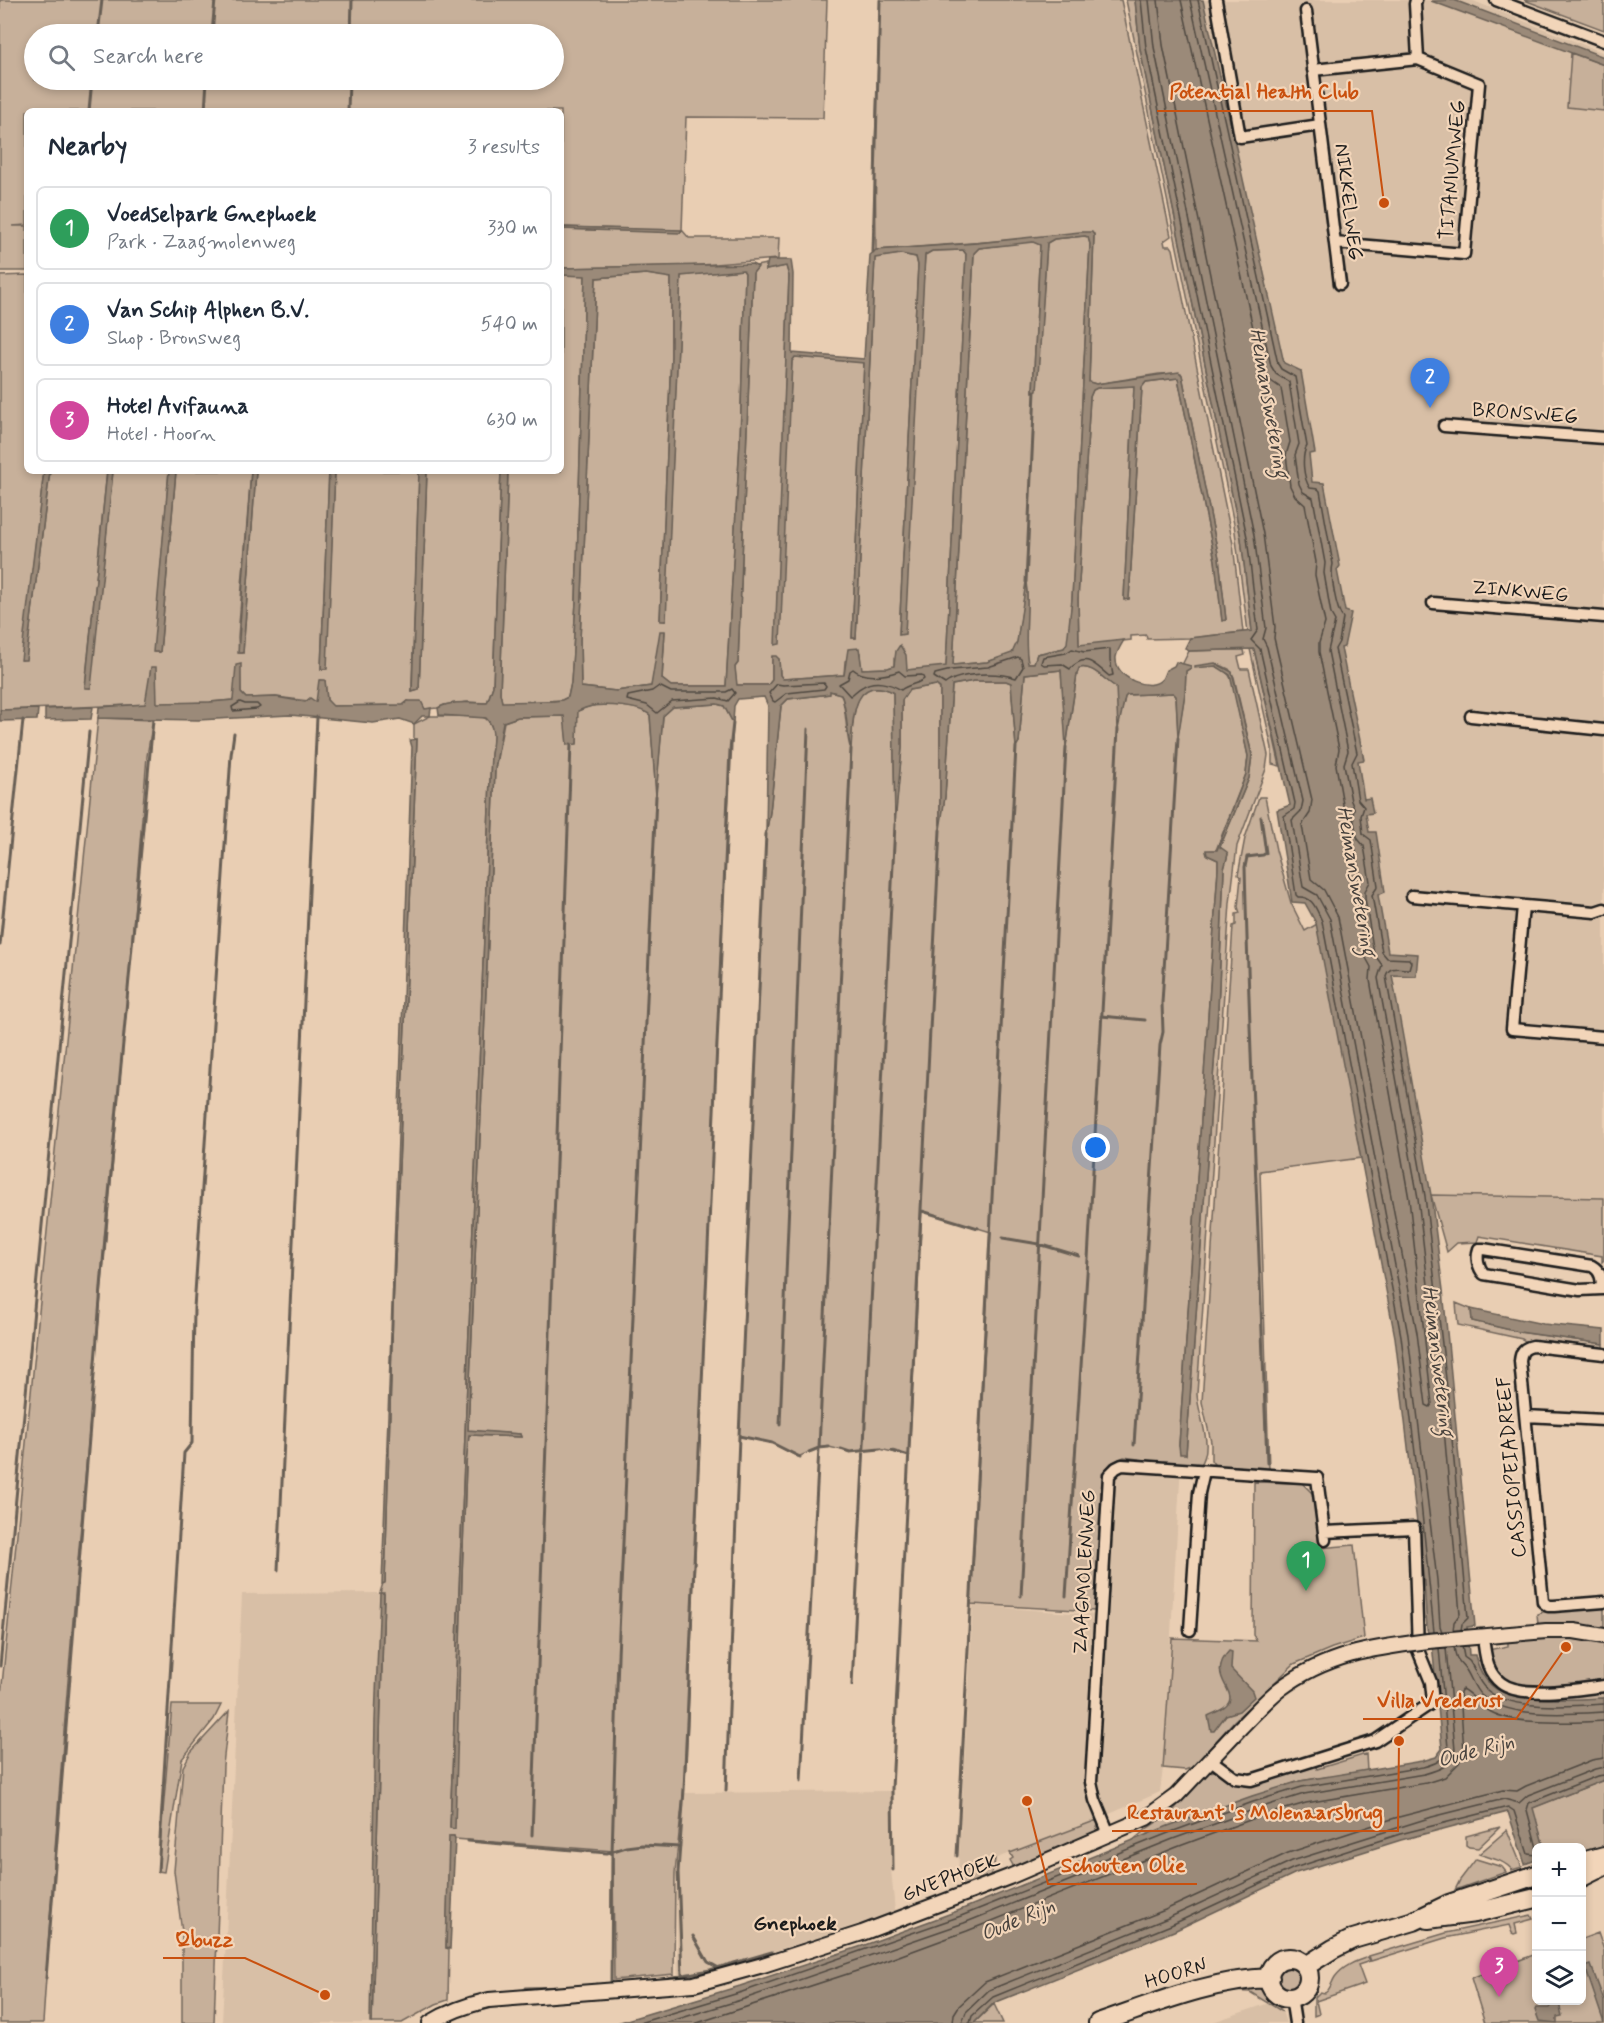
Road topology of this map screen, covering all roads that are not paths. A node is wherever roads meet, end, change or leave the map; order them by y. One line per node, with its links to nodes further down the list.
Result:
1 (1216, 0): 8 (street, NIKKELWEG)
2 (1416, 0): 6 (street)
3 (1496, 0): 5 (street)
4 (1306, 11): 7 (street, NIKKELWEG)
5 (1604, 41)
6 (1418, 59): 7 (street); 9 (street, TITANIUMWEG)
7 (1313, 70): 8 (street, NIKKELWEG)
8 (1320, 125): 9 (street, NIKKELWEG)
9 (1335, 243): 10 (street, NIKKELWEG)
10 (1340, 284)
11 (1444, 426): 12 (street, BRONSWEG)
12 (1604, 438)
13 (1433, 603): 14 (street, ZINKWEG)
14 (1604, 617)
15 (1471, 716): 16 (street)
16 (1604, 730)
17 (1412, 896): 18 (street)
18 (1522, 906): 19 (street); 20 (street)
19 (1604, 909)
20 (1604, 1037)
21 (1603, 1289): 21 (street)
22 (1604, 1354): 23 (street, CASSIOPEIADREEF)
23 (1526, 1416): 24 (street); 26 (street, CASSIOPEIADREEF)
24 (1604, 1420)
25 (1204, 1471): 27 (street); 31 (street, ZAAGMOLENWEG); 32 (street, ZAAGMOLENWEG)
26 (1604, 1602)
27 (1190, 1630)
28 (1599, 1634): 31 (street, GNEPHOEK, bridge)
29 (1484, 1645): 30 (street)
30 (1604, 1686)
31 (1211, 1760): 32 (street, GNEPHOEK)
32 (1109, 1834): 43 (street, GNEPHOEK)
33 (1604, 1856): 34 (main road)
34 (1586, 1861)
35 (1604, 1866): 36 (main road)
36 (1586, 1875)
37 (1532, 1876): 39 (main road)
38 (1532, 1899): 39 (main road)
39 (1414, 1921): 40 (main road)
40 (1306, 1966): 41 (main road); 42 (main road)
41 (1270, 1978): 42 (main road); 44 (main road, HOORN)
42 (1291, 1997): 45 (street)
43 (430, 2023)
44 (1098, 2023)
45 (1295, 2023)

